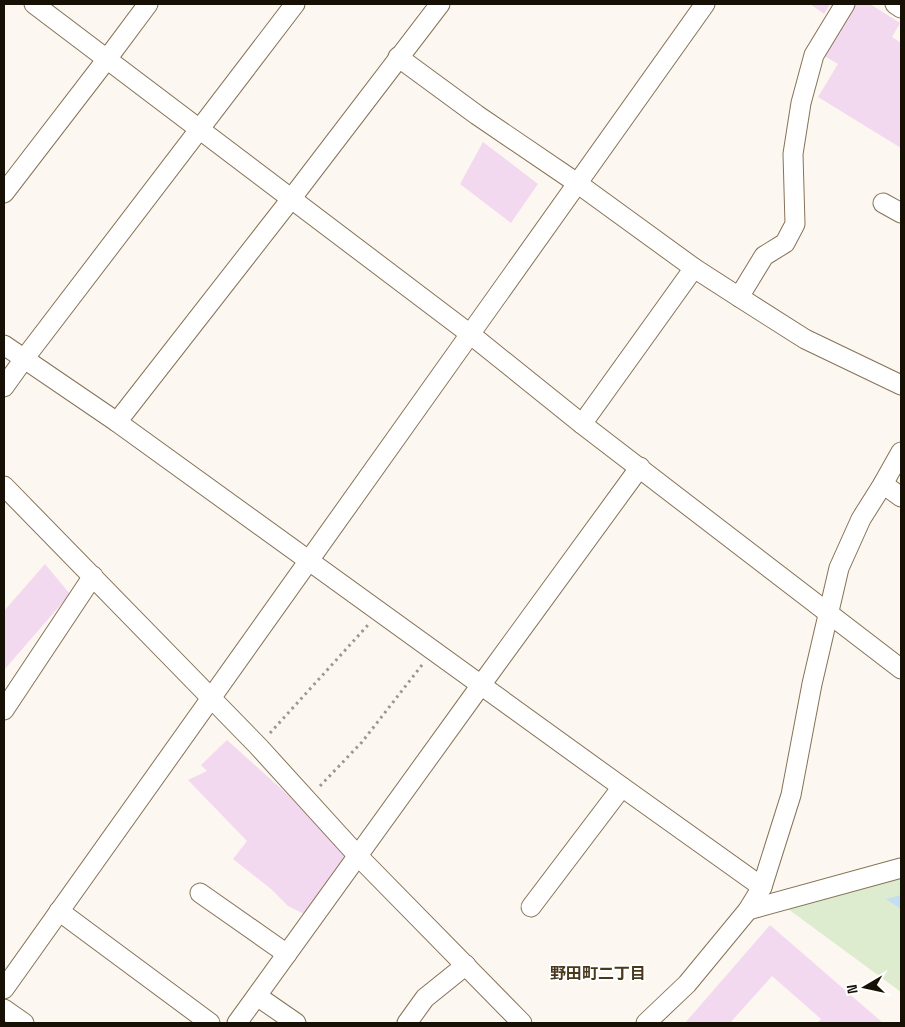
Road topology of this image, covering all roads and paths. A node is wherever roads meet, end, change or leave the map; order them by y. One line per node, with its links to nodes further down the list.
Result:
1 (34, 4): 10 (street)
2 (148, 4): 10 (street)
3 (295, 4): 11 (street)
4 (440, 4): 9 (street)
5 (705, 4): 12 (street)
6 (845, 4): 18 (street)
7 (895, 4): 8 (street)
8 (901, 8)
9 (398, 57): 12 (street); 14 (street)
10 (107, 59): 11 (street); 13 (street)
11 (200, 130): 14 (street); 21 (street)
12 (577, 183): 17 (street); 19 (street)
13 (4, 193)
14 (291, 199): 19 (street); 24 (street)
15 (883, 203): 16 (street)
16 (901, 213)
17 (694, 268): 18 (street); 25 (street)
18 (739, 297): 22 (street)
19 (470, 334): 25 (street); 31 (street)
20 (4, 345): 21 (street)
21 (24, 359): 23 (street); 24 (street)
22 (901, 385)
23 (4, 387)
24 (117, 422): 31 (street)
25 (582, 424): 27 (street)
26 (901, 452): 28 (street)
27 (640, 467): 34 (street); 37 (street)
28 (883, 484): 30 (street); 34 (street)
29 (4, 486): 32 (street)
30 (901, 497)
31 (308, 561): 33 (street); 38 (street)
32 (93, 576): 38 (street); 39 (street)
33 (380, 612): 35 (street); 40 (path)
34 (829, 612): 36 (street); 45 (street)
35 (433, 650): 37 (street); 42 (path)
36 (901, 668)
37 (481, 685): 41 (street); 43 (street)
38 (210, 698): 40 (street); 49 (street)
39 (4, 710)
40 (258, 746): 42 (street)
41 (622, 787): 45 (street); 47 (street)
42 (307, 799): 43 (street)
43 (358, 856): 50 (street); 51 (street)
44 (901, 868): 48 (street)
45 (762, 886): 48 (street)
46 (200, 893): 50 (street)
47 (531, 908)
48 (748, 910): 61 (street)
49 (59, 911): 52 (street); 56 (street)
50 (287, 954): 53 (street)
51 (466, 965): 59 (street); 60 (street)
52 (4, 989)
53 (257, 996): 57 (street); 58 (street)
54 (4, 1009): 55 (street)
55 (24, 1023)
56 (210, 1023)
57 (237, 1023)
58 (296, 1023)
59 (406, 1023)
60 (522, 1023)
61 (646, 1023)

